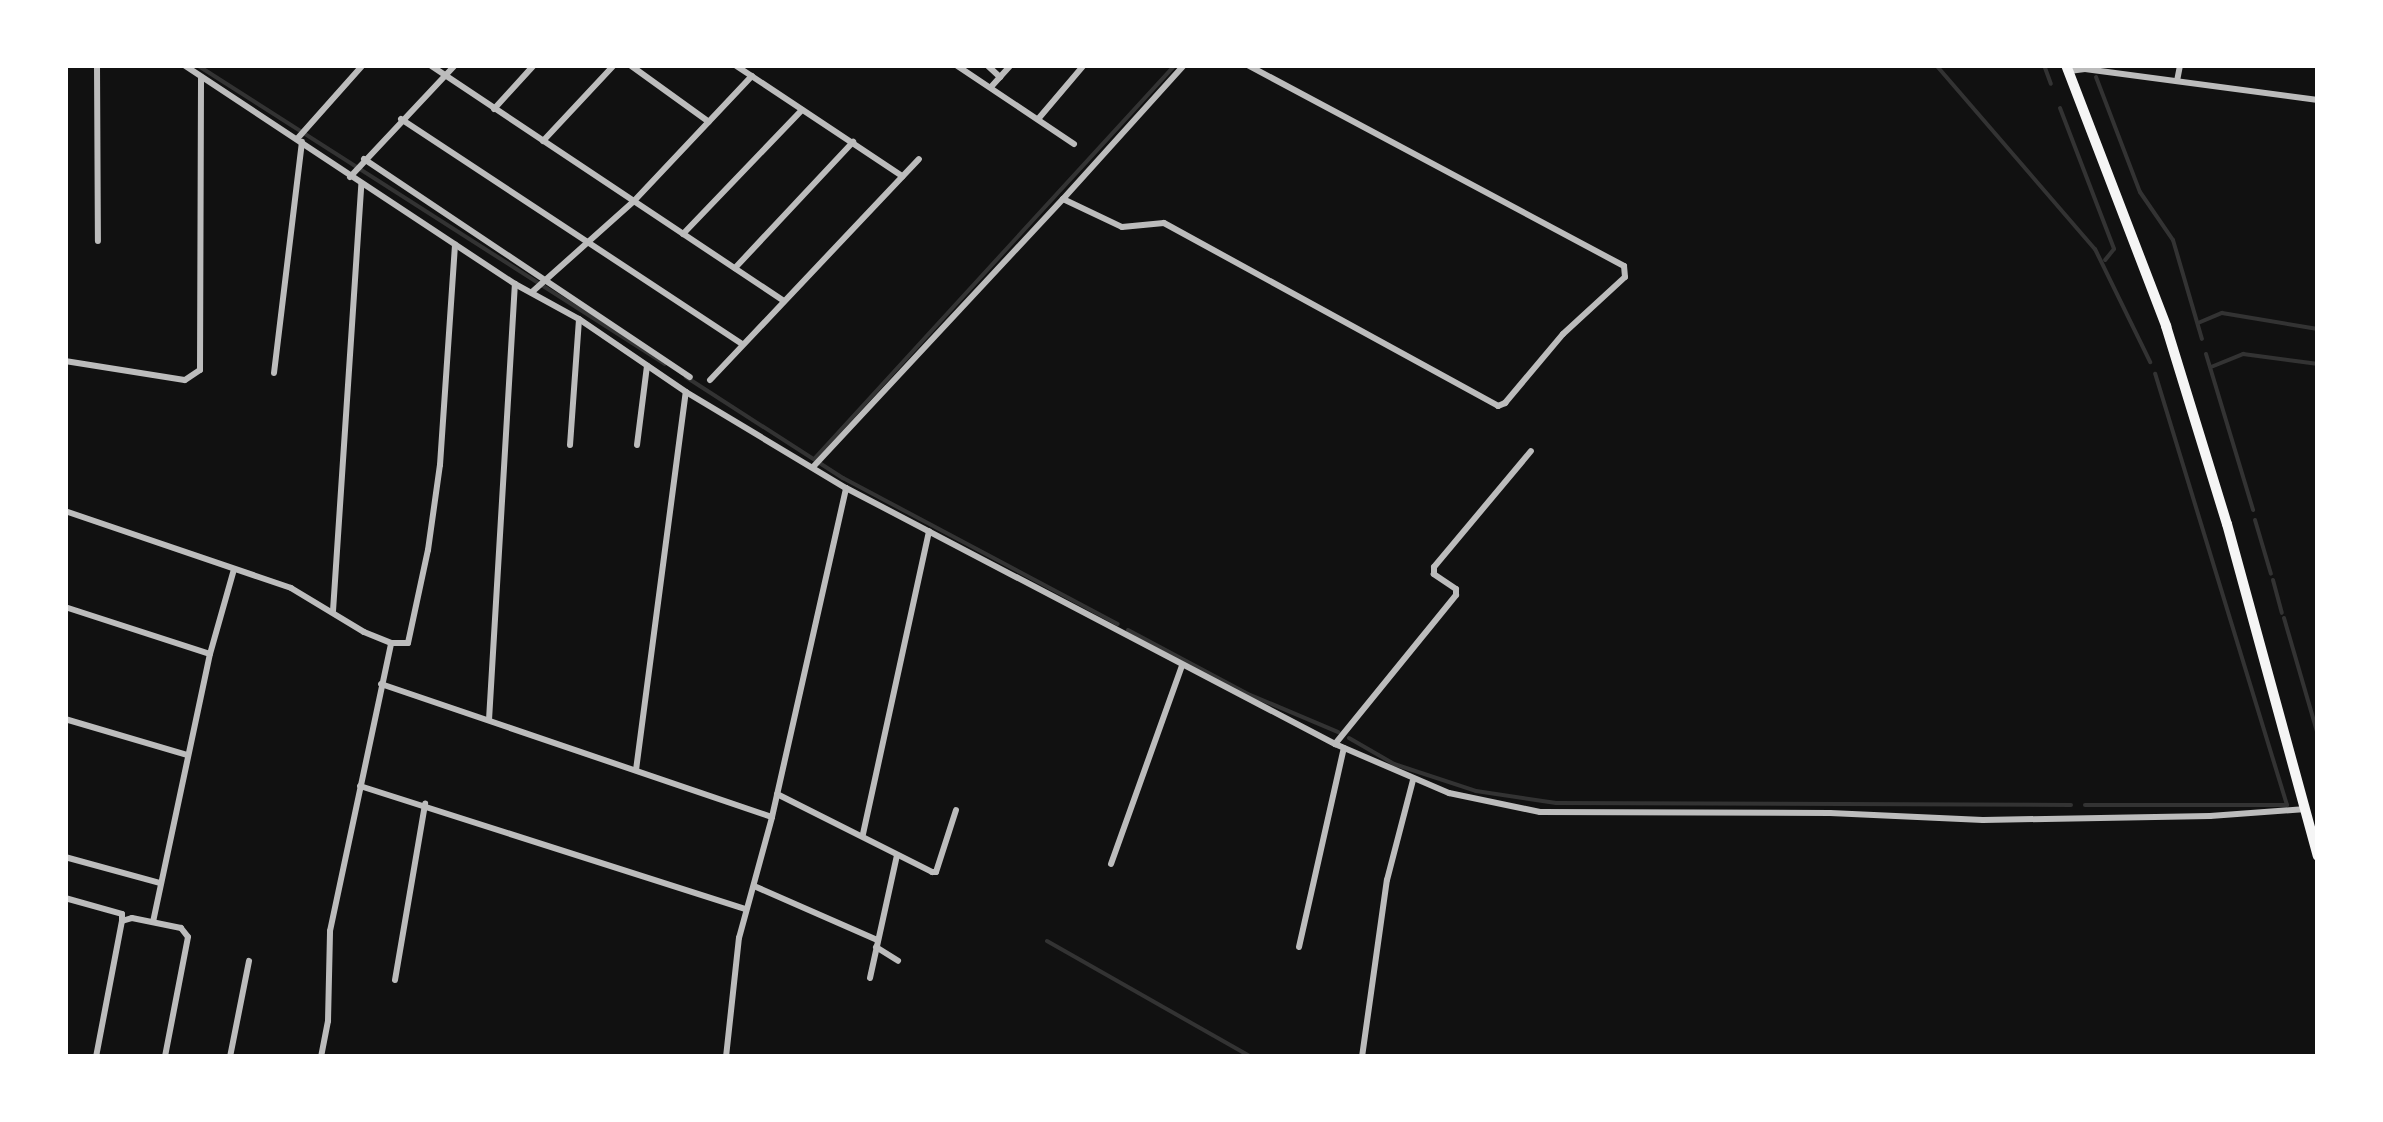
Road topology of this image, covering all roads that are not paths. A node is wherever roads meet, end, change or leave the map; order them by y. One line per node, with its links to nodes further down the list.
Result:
1 (97, 65): 41 (street)
2 (184, 65): 18 (street)
3 (363, 65): 30 (street)
4 (430, 65): 19 (street)
5 (454, 65): 19 (street)
6 (534, 65): 25 (street)
7 (614, 65): 31 (street)
8 (630, 65): 29 (street)
9 (735, 65): 20 (street)
10 (956, 65): 23 (street)
11 (987, 65): 21 (street)
12 (1012, 65): 21 (street)
13 (1084, 65): 27 (street)
14 (1184, 65): 38 (street)
15 (1248, 65): 38 (street)
16 (2180, 65): 22 (street)
17 (2067, 68): 22 (street); 82 (main road)
18 (201, 76): 30 (street); 52 (street)
19 (444, 76): 25 (street); 28 (street)
20 (752, 76): 26 (street); 29 (street)
21 (1000, 77): 23 (street)
22 (2178, 81): 24 (street)
23 (991, 87): 27 (street)
24 (2318, 100)
25 (494, 109): 31 (street)
26 (802, 110): 32 (street); 40 (street)
27 (1039, 118): 33 (street)
28 (401, 119): 35 (street); 42 (street)
29 (709, 122): 39 (street)
30 (300, 140): 35 (street); 54 (street)
31 (543, 142): 39 (street)
32 (853, 142): 36 (street); 44 (street)
33 (1074, 144)
34 (919, 160): 36 (street)
35 (356, 168): 37 (street); 45 (street)
36 (902, 176): 48 (street)
37 (361, 183): 43 (street); 67 (street)
38 (1063, 198): 61 (street)
39 (634, 201): 40 (street); 42 (street)
40 (683, 234): 44 (street)
41 (98, 240)
42 (588, 241): 45 (street); 50 (street)
43 (455, 245): 46 (street); 68 (street)
44 (736, 268): 48 (street)
45 (543, 281): 47 (street); 51 (street)
46 (515, 284): 47 (street); 73 (street)
47 (533, 291): 49 (street)
48 (784, 301): 50 (street)
49 (580, 318): 53 (street); 58 (street)
50 (742, 344): 56 (street)
51 (660, 359): 53 (street); 55 (street)
52 (65, 361)
53 (651, 368): 57 (street); 59 (street)
54 (274, 373)
55 (690, 377)
56 (710, 380)
57 (686, 392): 61 (street); 77 (street)
58 (570, 445)
59 (637, 446)
60 (1531, 451): 74 (street)
61 (814, 467): 62 (street)
62 (846, 488): 64 (street); 80 (street)
63 (65, 511): 65 (street)
64 (929, 532): 70 (street); 85 (street)
65 (234, 569): 67 (street); 69 (street)
66 (65, 608): 69 (street)
67 (333, 611): 68 (street)
68 (391, 643): 71 (street)
69 (210, 654): 76 (street)
70 (1182, 666): 74 (street); 89 (street)
71 (381, 684): 73 (street); 79 (street)
72 (65, 720): 76 (street)
73 (489, 720): 77 (street)
74 (1335, 744): 75 (street)
75 (1344, 748): 78 (street); 97 (street)
76 (187, 755): 90 (street)
77 (636, 770): 84 (street)
78 (1413, 780): 82 (street); 107 (street)
79 (360, 786): 81 (street); 105 (street)
80 (778, 794): 84 (street); 85 (street)
81 (425, 804): 93 (street); 101 (street)
82 (2306, 809): 87 (main road)
83 (956, 810): 86 (street)
84 (772, 817): 91 (street)
85 (863, 834): 86 (street)
86 (897, 855): 96 (street)
87 (2318, 856)
88 (65, 857): 90 (street)
89 (1111, 864)
90 (160, 883): 95 (street)
91 (754, 886): 93 (street); 96 (street)
92 (65, 898): 94 (street)
93 (746, 909): 106 (street)
94 (122, 921): 95 (street); 102 (street)
95 (153, 922): 103 (street)
96 (876, 943): 99 (street); 100 (street)
97 (1299, 947)
98 (250, 961): 104 (street)
99 (898, 962)
100 (870, 978)
101 (395, 980)
102 (96, 1057)
103 (164, 1057)
104 (230, 1057)
105 (321, 1057)
106 (726, 1057)
107 (1362, 1057)

